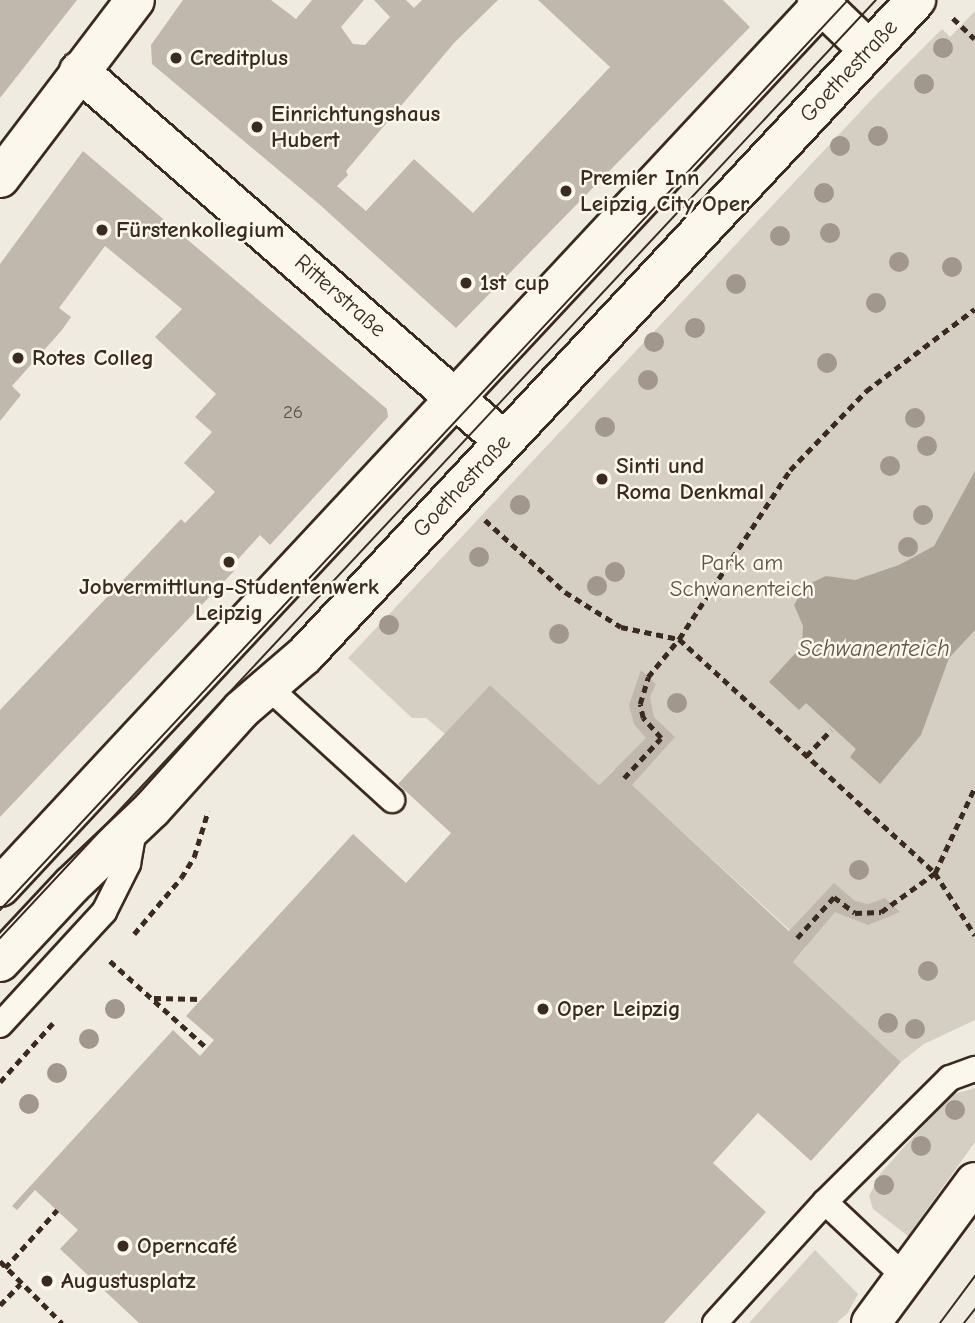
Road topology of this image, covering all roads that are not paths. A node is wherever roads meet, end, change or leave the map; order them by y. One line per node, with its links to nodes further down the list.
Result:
1 (135, 0): 5 (street)
2 (916, 0): 4 (street, Goethestraße)
3 (821, 2): 4 (street); 7 (street)
4 (869, 50): 8 (street, Goethestraße)
5 (79, 71): 6 (street); 7 (street, Ritterstraße)
6 (0, 178)
7 (456, 397): 8 (street, Ritterstraße); 12 (street)
8 (504, 441): 9 (street, Goethestraße)
9 (268, 687): 10 (lane); 11 (street, Goethestraße)
10 (392, 800)
11 (135, 825): 13 (street, Goethestraße); 14 (lane)
12 (0, 887)
13 (0, 962)
14 (0, 1025)
15 (975, 1069): 17 (lane)
16 (975, 1182): 18 (street)
17 (825, 1202): 18 (lane); 19 (lane)
18 (905, 1277): 20 (street)
19 (715, 1323)
20 (871, 1323)

